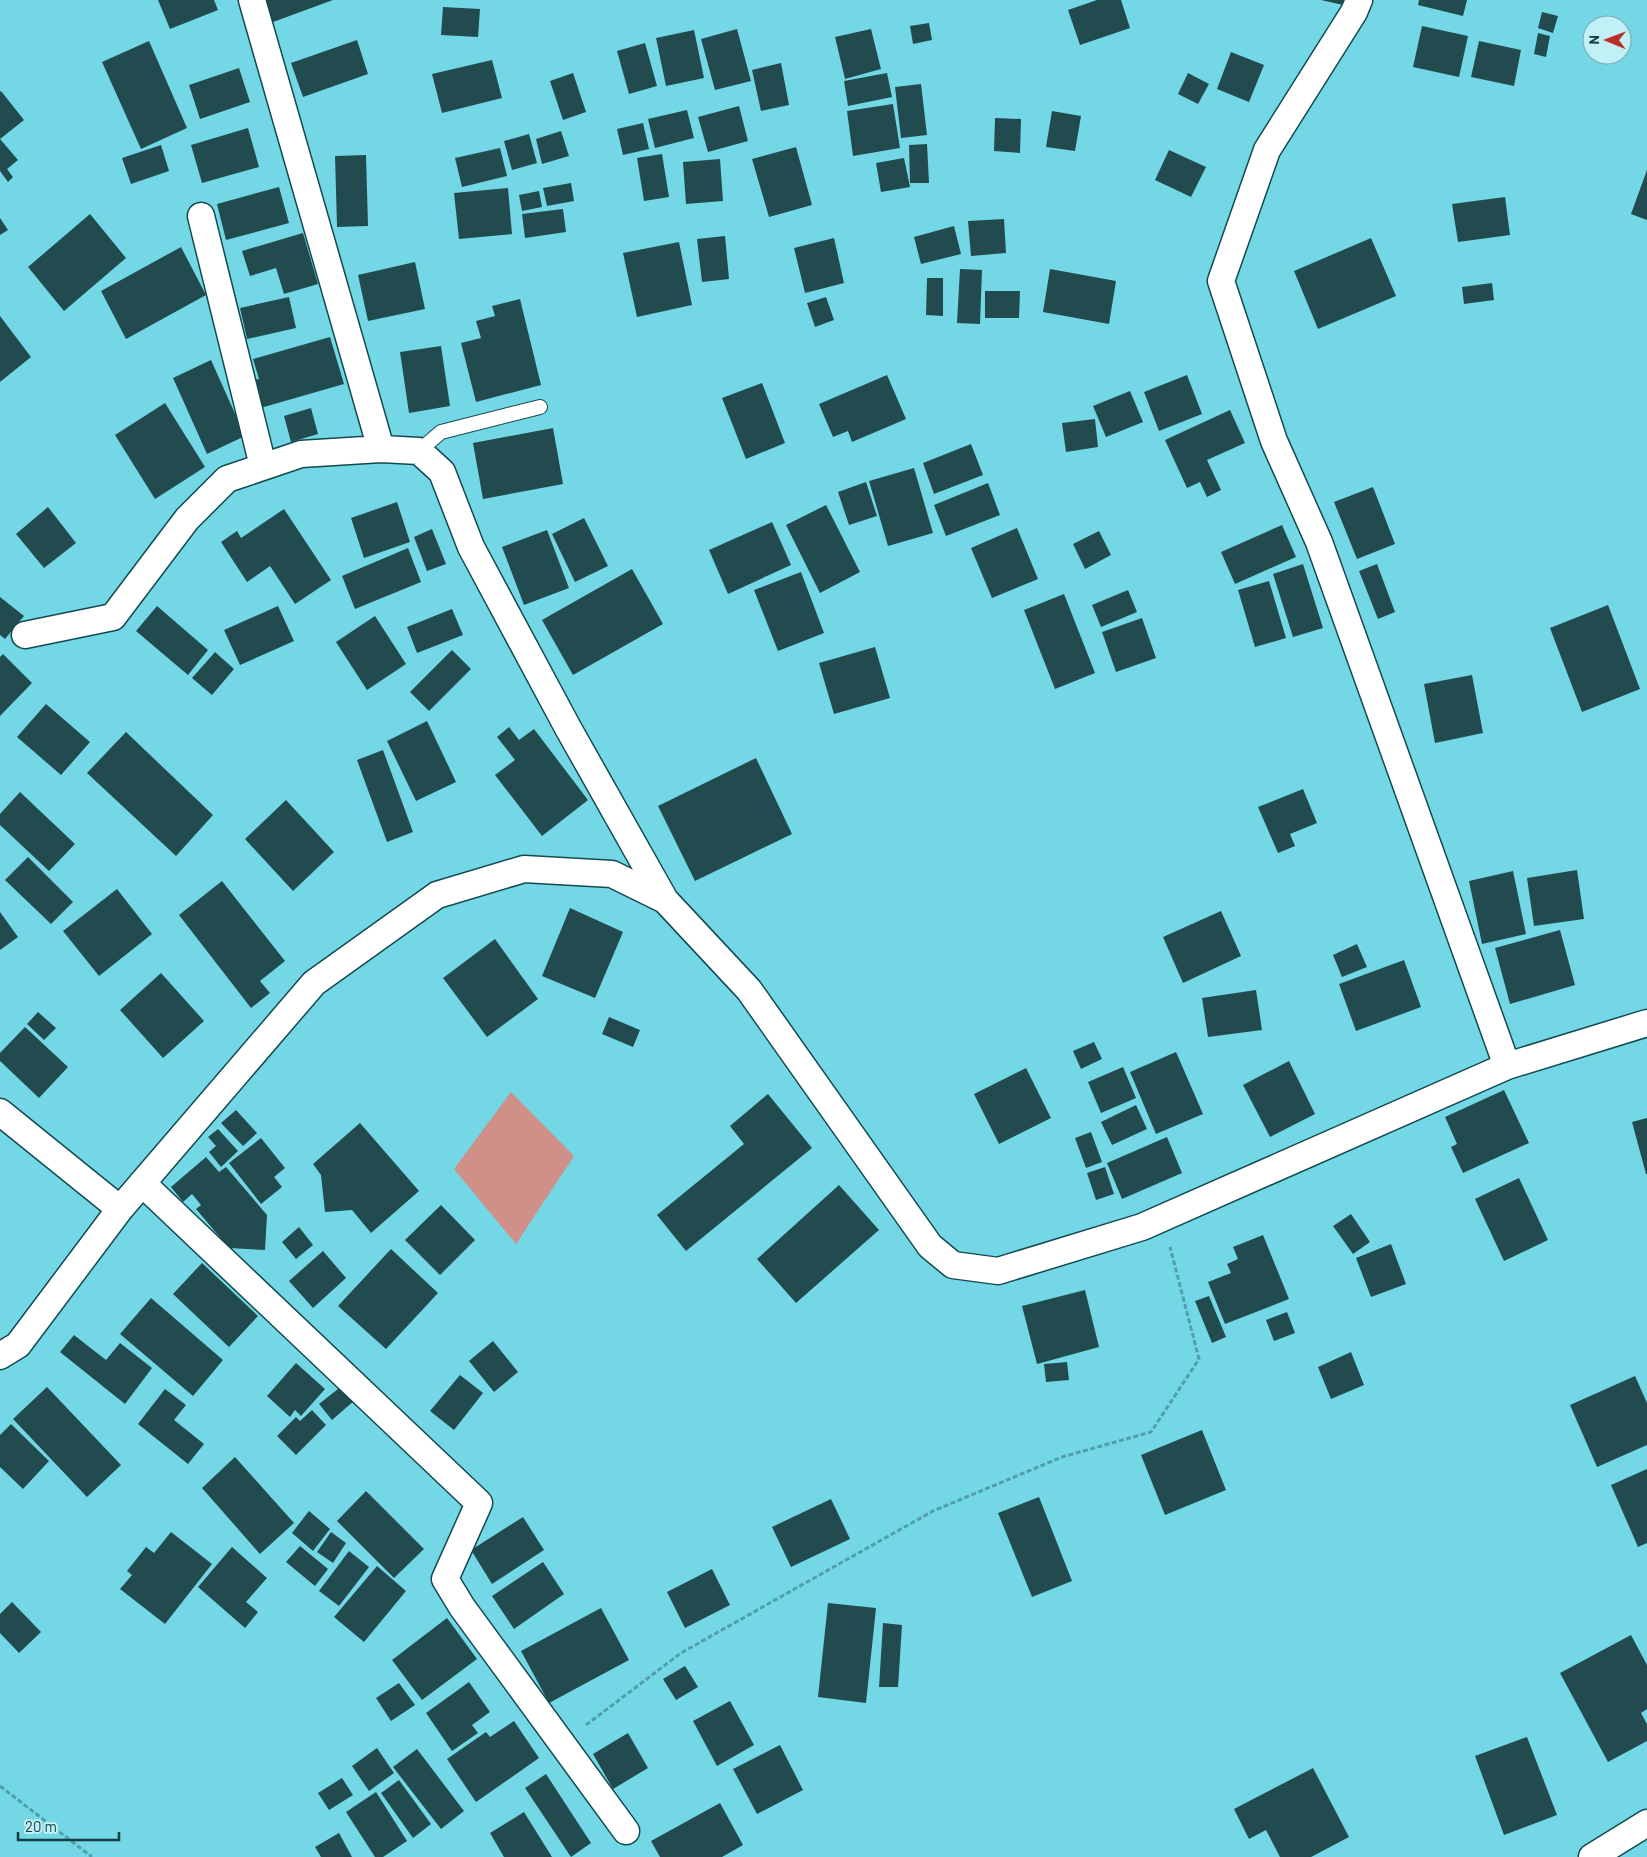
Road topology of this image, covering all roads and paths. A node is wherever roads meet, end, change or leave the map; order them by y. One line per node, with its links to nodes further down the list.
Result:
1 (252, 0): 5 (street)
2 (1359, 0): 11 (street)
3 (201, 216): 7 (street)
4 (540, 407): 6 (lane)
5 (380, 449): 6 (street); 7 (street)
6 (419, 451): 9 (street)
7 (263, 466): 8 (street)
8 (25, 635)
9 (665, 900): 13 (street); 15 (street)
10 (1647, 1023): 11 (street)
11 (1507, 1066): 15 (street)
12 (0, 1112): 14 (street)
13 (142, 1183): 14 (street); 17 (street)
14 (120, 1209): 16 (street)
15 (1162, 1218): 17 (path)
16 (0, 1356)
17 (562, 1744): 20 (street)
18 (0, 1786): 21 (path)
19 (1647, 1823): 22 (street)
20 (626, 1831)
21 (92, 1857)
22 (1592, 1857)

